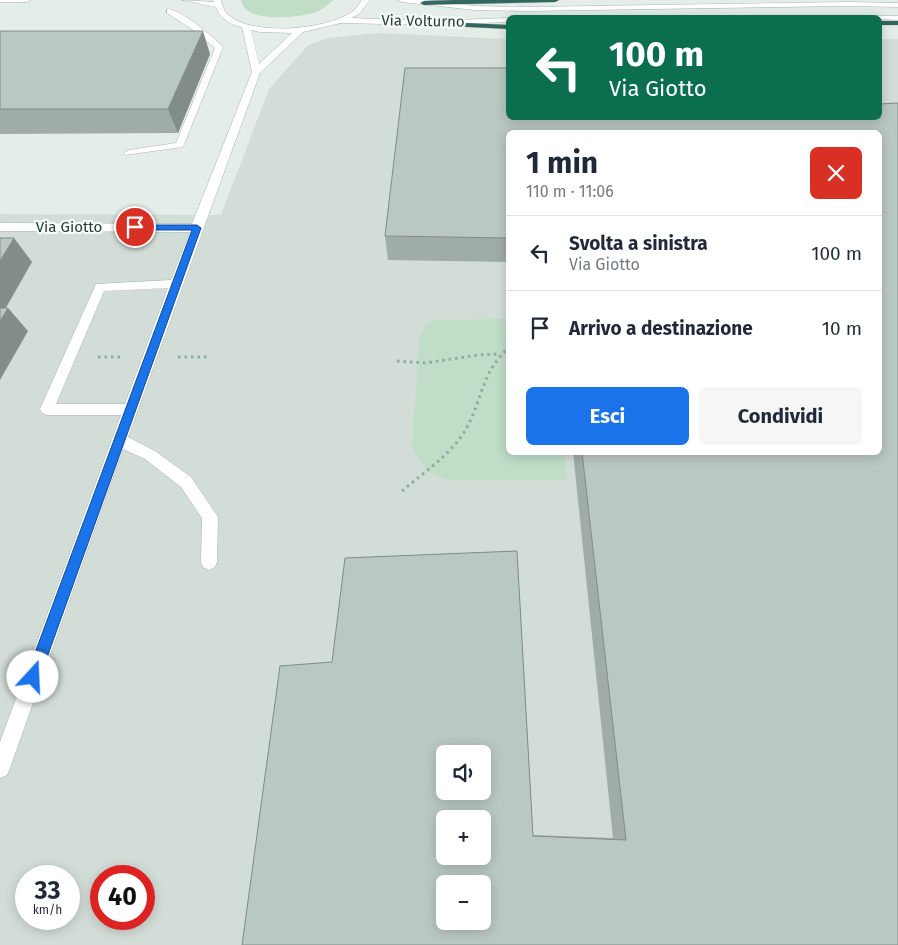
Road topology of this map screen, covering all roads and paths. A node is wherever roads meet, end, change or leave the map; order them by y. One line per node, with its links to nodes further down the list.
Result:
1 (0, 0): 2 (street)
2 (27, 0)
3 (186, 0): 7 (street, Via Volturno)
4 (366, 0): 14 (street, Via Volturno)
5 (402, 0): 8 (street, Via Volturno)
6 (555, 0): 8 (highway)
7 (217, 3): 18 (street, Via Volturno)
8 (424, 3): 9 (street, Via Volturno)
9 (898, 5)
10 (170, 11): 22 (street)
11 (882, 18): 12 (street)
12 (898, 18)
13 (506, 20): 15 (street, Via Volturno)
14 (338, 22): 15 (street, Via Volturno); 20 (street, Via Volturno)
15 (428, 23): 19 (highway)
16 (882, 23): 17 (highway)
17 (898, 23)
18 (246, 27): 20 (street, Via Volturno); 21 (street)
19 (506, 27)
20 (300, 30): 21 (street)
21 (256, 72): 24 (street)
22 (129, 153)
23 (0, 227): 24 (street, Via Giotto)
24 (197, 228): 25 (street)
25 (176, 284): 29 (street); 29 (street)
26 (506, 350): 27 (path)
27 (500, 354): 28 (path); 31 (path)
28 (397, 361)
29 (130, 410): 30 (street)
30 (120, 440): 32 (street); 33 (street)
31 (402, 491)
32 (209, 562)
33 (0, 768)

